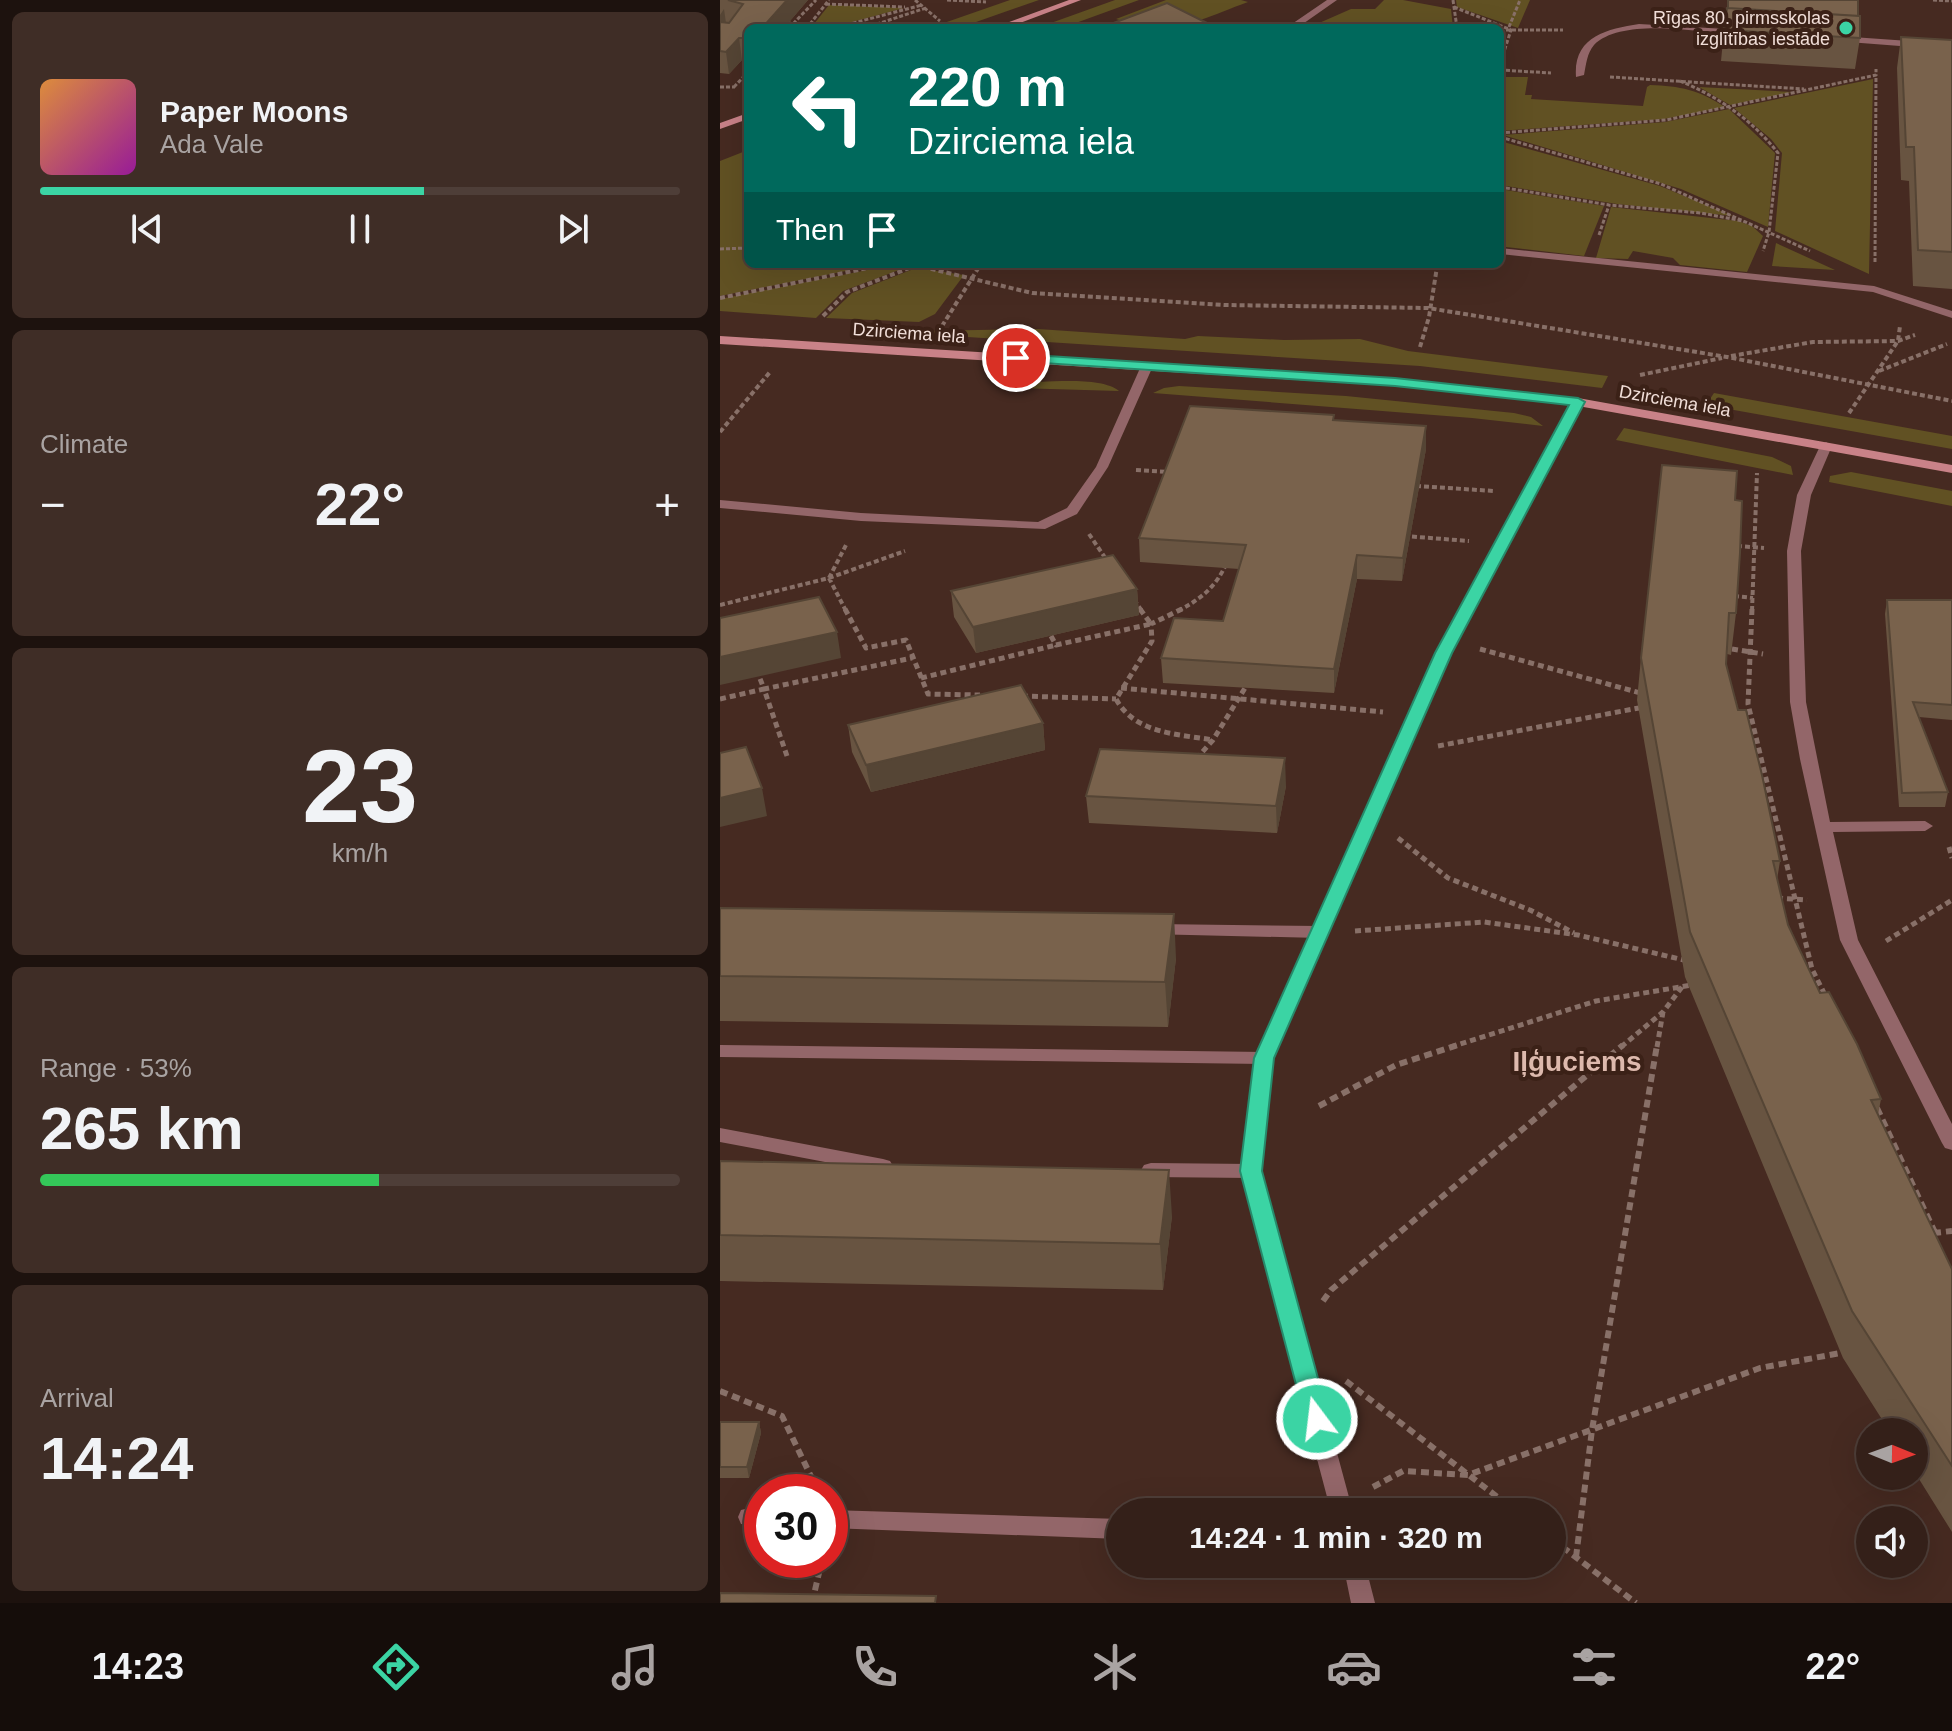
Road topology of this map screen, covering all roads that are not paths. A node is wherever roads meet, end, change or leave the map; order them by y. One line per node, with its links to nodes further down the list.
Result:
1 (1077, 0): 3 (street)
2 (1333, 0): 4 (street)
3 (1009, 24)
4 (1297, 24)
5 (1757, 34): 8 (street)
6 (1821, 38): 7 (street)
7 (1952, 47)
8 (1579, 75)
9 (744, 117): 10 (street)
10 (720, 126)
11 (1504, 251): 12 (street)
12 (1952, 315)
13 (720, 340): 14 (street, Dzirciema iela)
14 (1147, 366): 15 (street, Dzirciema iela); 18 (street)
15 (1578, 402): 16 (street, Dzirciema iela); 22 (street)
16 (1826, 446): 17 (street, Dzirciema iela); 20 (street)
17 (1952, 469)
18 (720, 504)
19 (1925, 826): 20 (street)
20 (1824, 827): 25 (street)
21 (1134, 930): 22 (street)
22 (1320, 932): 24 (street)
23 (720, 1051): 24 (street)
24 (1264, 1058): 29 (street)
25 (1949, 1133)
26 (720, 1135): 27 (street)
27 (905, 1167)
28 (1135, 1170): 29 (street)
29 (1251, 1171): 30 (street)
30 (1339, 1498)
31 (848, 1520): 32 (street)
32 (1106, 1529)
33 (1357, 1578): 34 (street)
34 (1363, 1603)

